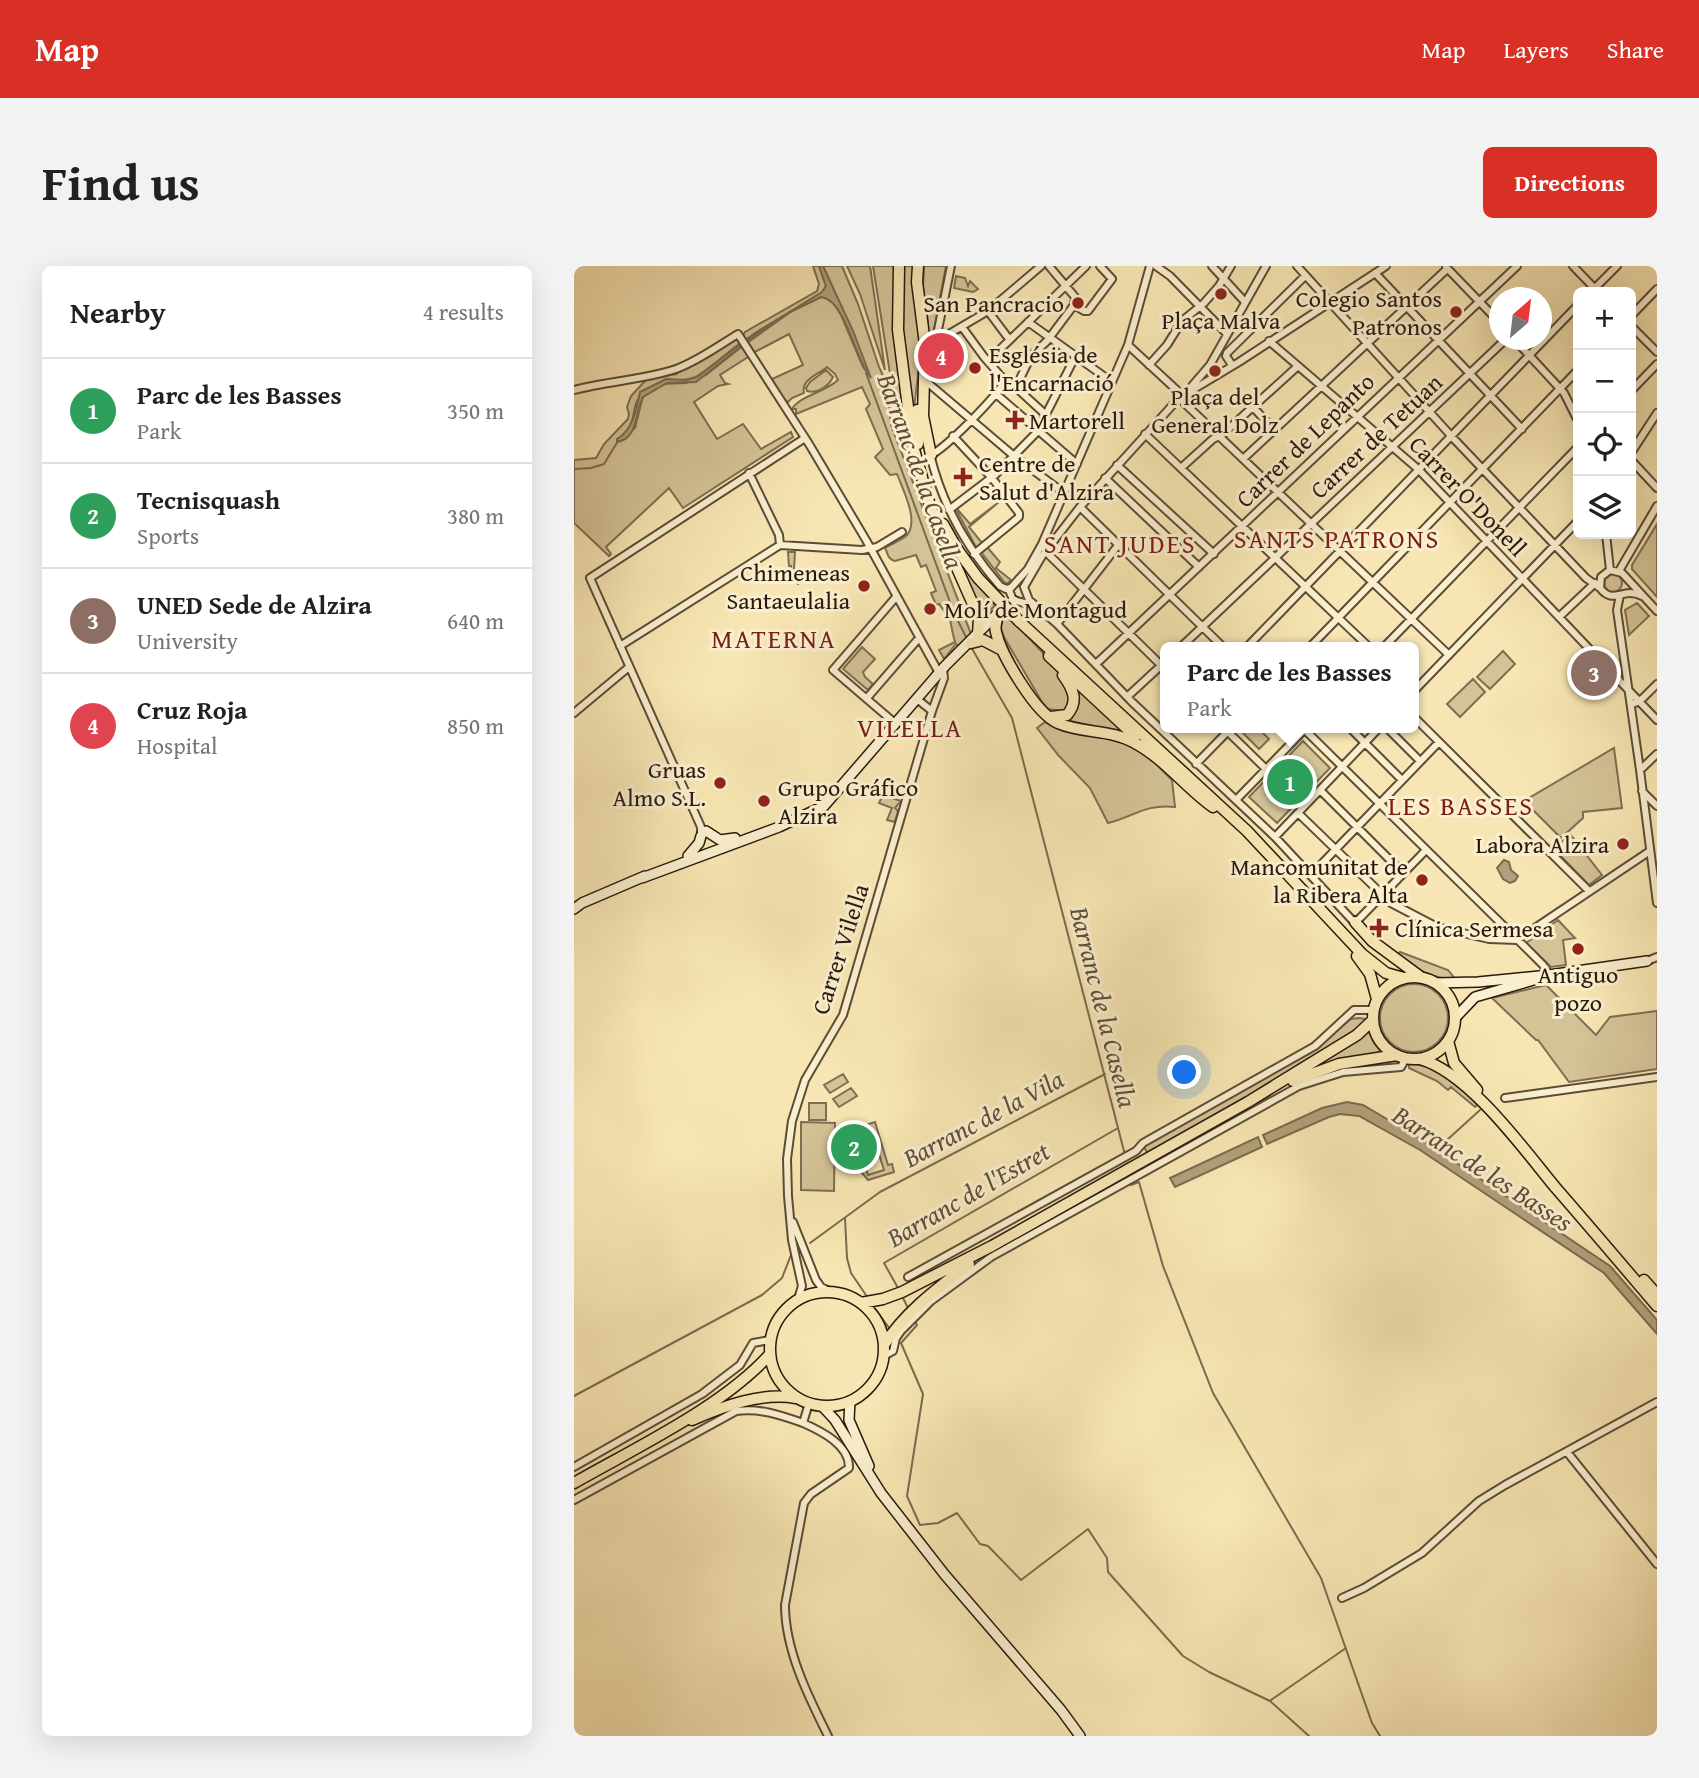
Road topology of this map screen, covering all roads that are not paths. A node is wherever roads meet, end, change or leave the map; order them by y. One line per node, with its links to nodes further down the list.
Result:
1 (899, 266): 102 (main road)
2 (918, 266): 51 (main road)
3 (951, 266): 43 (street)
4 (1041, 266): 33 (street)
5 (1049, 266): 22 (street)
6 (1086, 266): 22 (street)
7 (1100, 266): 29 (street)
8 (1150, 266): 45 (street)
9 (1156, 266): 30 (street)
10 (1212, 266): 21 (street)
11 (1231, 266): 21 (street)
12 (1266, 266): 27 (street)
13 (1297, 266): 20 (street)
14 (1386, 266): 19 (street)
15 (1517, 266): 26 (street, Carrer de Lepanto)
16 (1573, 266): 23 (street)
17 (1617, 266): 24 (street)
18 (1446, 267): 26 (street); 31 (street)
19 (1376, 273): 28 (street); 31 (street)
20 (1305, 276): 28 (street); 56 (street)
21 (1223, 279): 27 (street); 30 (street)
22 (1066, 286): 29 (street); 36 (street)
23 (1591, 287)
24 (1599, 287)
25 (1657, 289): 35 (street)
26 (1479, 301): 34 (street); 42 (street, Carrer de Lepanto)
27 (1245, 302): 39 (street)
28 (1328, 303): 44 (street); 46 (street)
29 (1074, 305): 40 (street)
30 (1199, 306): 39 (street); 55 (street)
31 (1407, 307): 42 (street); 46 (street)
32 (1573, 310): 50 (street)
33 (988, 311): 37 (street); 41 (street)
34 (1489, 311)
35 (1636, 311)
36 (1028, 322): 40 (street); 41 (street)
37 (962, 327): 43 (street); 53 (street)
38 (1636, 331): 49 (street)
39 (1227, 334): 70 (street)
40 (1049, 339): 52 (street); 66 (street)
41 (1009, 340): 53 (street)
42 (1439, 340): 58 (street); 60 (street, Carrer de Lepanto)
43 (937, 341): 63 (street)
44 (1269, 341): 56 (street); 57 (street, Carrer O'Donell)
45 (1128, 345): 55 (street); 62 (street)
46 (1367, 345): 60 (street); 64 (street)
47 (1494, 350): 58 (street, Carrer de Tetuan)
48 (1525, 350): 50 (street)
49 (1657, 352)
50 (1529, 354): 67 (street); 71 (street)
51 (924, 357): 90 (main road); 106 (main road)
52 (1075, 357): 62 (street); 76 (street)
53 (988, 361): 61 (street)
54 (1657, 364): 65 (street)
55 (1149, 365): 70 (street)
56 (1232, 365): 70 (street)
57 (1298, 366): 64 (street, Carrer O'Donell); 73 (street)
58 (1470, 373): 71 (street); 74 (street, Carrer de Tetuan)
59 (1573, 376): 67 (street)
60 (1398, 378): 74 (street); 77 (street, Carrer de Lepanto)
61 (1005, 381): 66 (street); 69 (street)
62 (1112, 382): 93 (street)
63 (928, 383): 78 (street); 90 (street)
64 (1324, 386): 77 (street, Carrer O'Donell); 80 (street)
65 (1636, 386)
66 (1016, 387): 76 (street)
67 (1561, 389): 72 (street); 79 (street)
68 (574, 390): 83 (street)
69 (996, 394): 78 (street); 81 (street)
70 (1182, 395): 82 (street); 86 (street)
71 (1490, 395): 79 (street); 84 (street)
72 (1573, 404)
73 (1253, 407): 80 (street); 86 (street)
74 (1430, 411): 84 (street); 88 (street, Carrer de Tetuan)
75 (1657, 413): 87 (street)
76 (1046, 415): 81 (street)
77 (1357, 417): 88 (street, Carrer O'Donell); 105 (street, Carrer de Lepanto)
78 (971, 420): 85 (street); 91 (street)
79 (1522, 429): 98 (street)
80 (1275, 430): 92 (street)
81 (1037, 432): 91 (street); 93 (street)
82 (1145, 434): 94 (street); 96 (street)
83 (803, 435): 99 (street); 121 (street)
84 (1451, 435): 97 (street); 98 (street)
85 (953, 436): 90 (street); 100 (street)
86 (1219, 436): 92 (street); 96 (street)
87 (1636, 445)
88 (1393, 447): 97 (street, Carrer O'Donell); 112 (street, Carrer de Tetuan)
89 (1573, 452): 110 (street)
90 (930, 455): 111 (street)
91 (1014, 456): 100 (street); 104 (street)
92 (1243, 459): 105 (street)
93 (1077, 464): 104 (street)
94 (1117, 465): 101 (street); 125 (street)
95 (1636, 465): 103 (street)
96 (1181, 468): 113 (street)
97 (1418, 469): 107 (street, Carrer O'Donell); 123 (street)
98 (1483, 470): 107 (street); 110 (street)
99 (749, 473): 119 (street); 163 (street)
100 (992, 478): 111 (street); 124 (street)
101 (1105, 478): 109 (street); 127 (street)
102 (925, 486): 106 (main road); 156 (main road)
103 (1657, 488)
104 (1064, 493): 137 (street)
105 (1278, 493): 112 (street); 113 (street, Carrer de Lepanto)
106 (933, 502): 151 (main road, bridge)
107 (1450, 503): 117 (street, Carrer O'Donell); 132 (street)
108 (1657, 506): 129 (street)
109 (1080, 507): 118 (street); 122 (street)
110 (1519, 508): 117 (street); 120 (street)
111 (949, 510): 124 (street)
112 (1311, 524): 123 (street); 126 (street, Carrer de Tetuan)
113 (1242, 526): 125 (street, Carrer de Lepanto); 126 (street)
114 (1573, 526): 120 (street)
115 (902, 532): 121 (street)
116 (1607, 539): 128 (street)
117 (1487, 542): 131 (street, Carrer O'Donell); 149 (street)
118 (1119, 544): 135 (street); 138 (street)
119 (780, 545): 121 (street); 163 (street)
120 (1555, 545): 131 (street); 133 (street)
121 (870, 549): 142 (street)
122 (1045, 551): 135 (street); 136 (street)
123 (1340, 552): 132 (street); 134 (street)
124 (974, 554): 137 (street)
125 (1214, 554): 127 (street, Carrer de Lepanto)
126 (1275, 558): 134 (street); 153 (street, Carrer de Tetuan)
127 (1199, 567): 138 (street, Carrer de Lepanto)
128 (1610, 570): 129 (street); 133 (street)
129 (1619, 571): 130 (street)
130 (1626, 578): 139 (street); 141 (street)
131 (1522, 579): 147 (street, Carrer O'Donell); 165 (street)
132 (1373, 583): 148 (street); 149 (street)
133 (1598, 584): 140 (street); 147 (street)
134 (1305, 587): 148 (street); 159 (street)
135 (1085, 589): 152 (street); 154 (street)
136 (1025, 591): 137 (street); 137 (street); 144 (street)
137 (1013, 593): 144 (street); 145 (main road); 150 (main road)
138 (1169, 594): 153 (street); 154 (street, Carrer de Lepanto)
139 (1621, 594): 140 (street); 141 (street); 143 (street)
140 (1609, 596): 143 (street)
141 (1642, 596): 146 (street)
142 (896, 597): 155 (street); 176 (street)
143 (1616, 608): 174 (street)
144 (1040, 609): 152 (street)
145 (1000, 611): 150 (main road); 166 (main road)
146 (1657, 611)
147 (1559, 617): 174 (street, Carrer O'Donell)
148 (1338, 618): 160 (street); 161 (street)
149 (1411, 620): 162 (street); 165 (street)
150 (990, 621): 156 (main road)
151 (1019, 621): 164 (main road); 236 (main road)
152 (1057, 624): 168 (street)
153 (1203, 627): 157 (street, Carrer de Tetuan); 158 (street)
154 (1129, 633): 167 (street); 168 (street, Carrer de Lepanto)
155 (919, 638): 171 (street); 176 (street)
156 (975, 639): 166 (main road); 171 (main road)
157 (1186, 642)
158 (1218, 642)
159 (1252, 642)
160 (1315, 642)
161 (1363, 642)
162 (1389, 642)
163 (620, 646): 169 (street)
164 (1048, 655): 182 (main road); 209 (main road)
165 (1449, 655): 173 (street)
166 (1008, 659): 182 (main road)
167 (1160, 661)
168 (1096, 664): 175 (street)
169 (629, 667): 181 (street); 213 (street)
170 (1160, 668): 175 (street)
171 (941, 671): 177 (main road); 180 (street, Carrer Vilella)
172 (1657, 684): 178 (street)
173 (1419, 686)
174 (1628, 691): 178 (street, Carrer O'Donell); 179 (street)
175 (1127, 697): 186 (street)
176 (867, 698): 185 (street)
177 (917, 699): 180 (street); 185 (main road)
178 (1638, 701): 179 (street); 183 (street, Carrer O'Donell)
179 (1630, 705): 202 (street)
180 (932, 710): 250 (street, Carrer Vilella)
181 (574, 713)
182 (1046, 716): 209 (main road)
183 (1657, 720)
184 (1419, 722): 196 (street)
185 (896, 724): 211 (main road)
186 (1160, 729)
187 (1164, 733): 199 (street)
188 (1224, 733): 199 (street)
189 (1232, 733): 201 (street)
190 (1300, 733): 201 (street)
191 (1310, 733): 200 (street)
192 (1355, 733): 195 (street)
193 (1374, 733): 195 (street)
194 (1392, 733): 198 (street)
195 (1365, 742): 200 (street); 203 (street)
196 (1439, 742): 198 (street); 228 (street)
197 (1657, 754): 202 (street)
198 (1420, 761): 203 (street)
199 (1196, 764): 206 (street)
200 (1342, 766): 204 (street); 207 (street)
201 (1266, 769): 206 (street)
202 (1640, 770): 205 (street)
203 (1402, 780): 207 (street)
204 (1320, 790): 210 (street); 212 (street)
205 (1642, 791): 208 (street); 220 (street)
206 (1236, 800): 215 (street)
207 (1380, 803): 212 (street); 219 (street)
208 (1657, 806)
209 (1214, 808): 239 (main road)
210 (1298, 813): 215 (street); 218 (street)
211 (797, 818): 214 (main road); 216 (main road)
212 (1357, 827): 218 (street); 225 (street)
213 (702, 831): 216 (main road); 217 (main road); 221 (main road)
214 (765, 832): 217 (main road); 223 (main road)
215 (1275, 837): 226 (street)
216 (735, 838): 217 (main road)
217 (710, 848): 221 (main road); 223 (main road)
218 (1335, 850): 226 (street); 229 (street)
219 (1426, 850): 225 (street); 233 (street)
220 (1650, 851): 222 (street); 228 (street)
221 (688, 856): 227 (main road)
222 (1651, 859): 224 (street); 230 (street)
223 (680, 864): 227 (main road)
224 (1657, 867)
225 (1403, 873): 229 (street)
226 (1311, 874): 232 (street)
227 (642, 878): 231 (main road)
228 (1588, 890): 233 (street)
229 (1381, 895): 232 (street); 233 (street)
230 (1657, 903)
231 (574, 909)
232 (1355, 922): 237 (main road)
233 (1517, 940): 235 (street)
234 (1654, 960): 235 (main road)
235 (1549, 975): 238 (main road); 241 (main road)
236 (1404, 978): 237 (main road); 239 (main road)
237 (1423, 978): 238 (main road)
238 (1436, 983): 241 (main road)
239 (1377, 999): 240 (main road)
240 (1373, 1015): 243 (main road); 247 (main road); 252 (street)
241 (1455, 1018): 242 (main road)
242 (1448, 1041): 244 (main road); 254 (main road)
243 (1402, 1057): 244 (main road); 247 (main road); 248 (street)
244 (1420, 1059): 258 (main road)
245 (1657, 1077): 246 (street)
246 (1504, 1098)
247 (1248, 1102): 248 (main road)
248 (1142, 1167): 249 (main road)
249 (1115, 1182): 251 (main road); 255 (street)
250 (788, 1196): 253 (street, Carrer Vilella); 256 (street, Carrer Vilella)
251 (992, 1247): 255 (main road); 257 (main road)
252 (908, 1277)
253 (831, 1292): 256 (main road); 257 (main road)
254 (1657, 1295)
255 (929, 1298): 260 (main road)
256 (798, 1299): 259 (main road)
257 (861, 1303): 260 (main road)
258 (1657, 1306)
259 (770, 1340): 261 (main road); 269 (street)
260 (884, 1350): 263 (main road)
261 (770, 1354): 262 (main road); 267 (main road)
262 (804, 1401): 265 (main road); 266 (street); 267 (main road)
263 (850, 1401): 265 (main road); 272 (main road)
264 (1657, 1402): 268 (street)
265 (822, 1406): 272 (main road)
266 (803, 1423): 271 (street); 275 (street)
267 (663, 1433): 270 (main road)
268 (1567, 1452): 273 (street); 274 (street)
269 (574, 1467)
270 (574, 1483)
271 (574, 1500)
272 (899, 1516): 276 (main road)
273 (1657, 1564)
274 (1342, 1598)
275 (828, 1736)
276 (1080, 1736)

